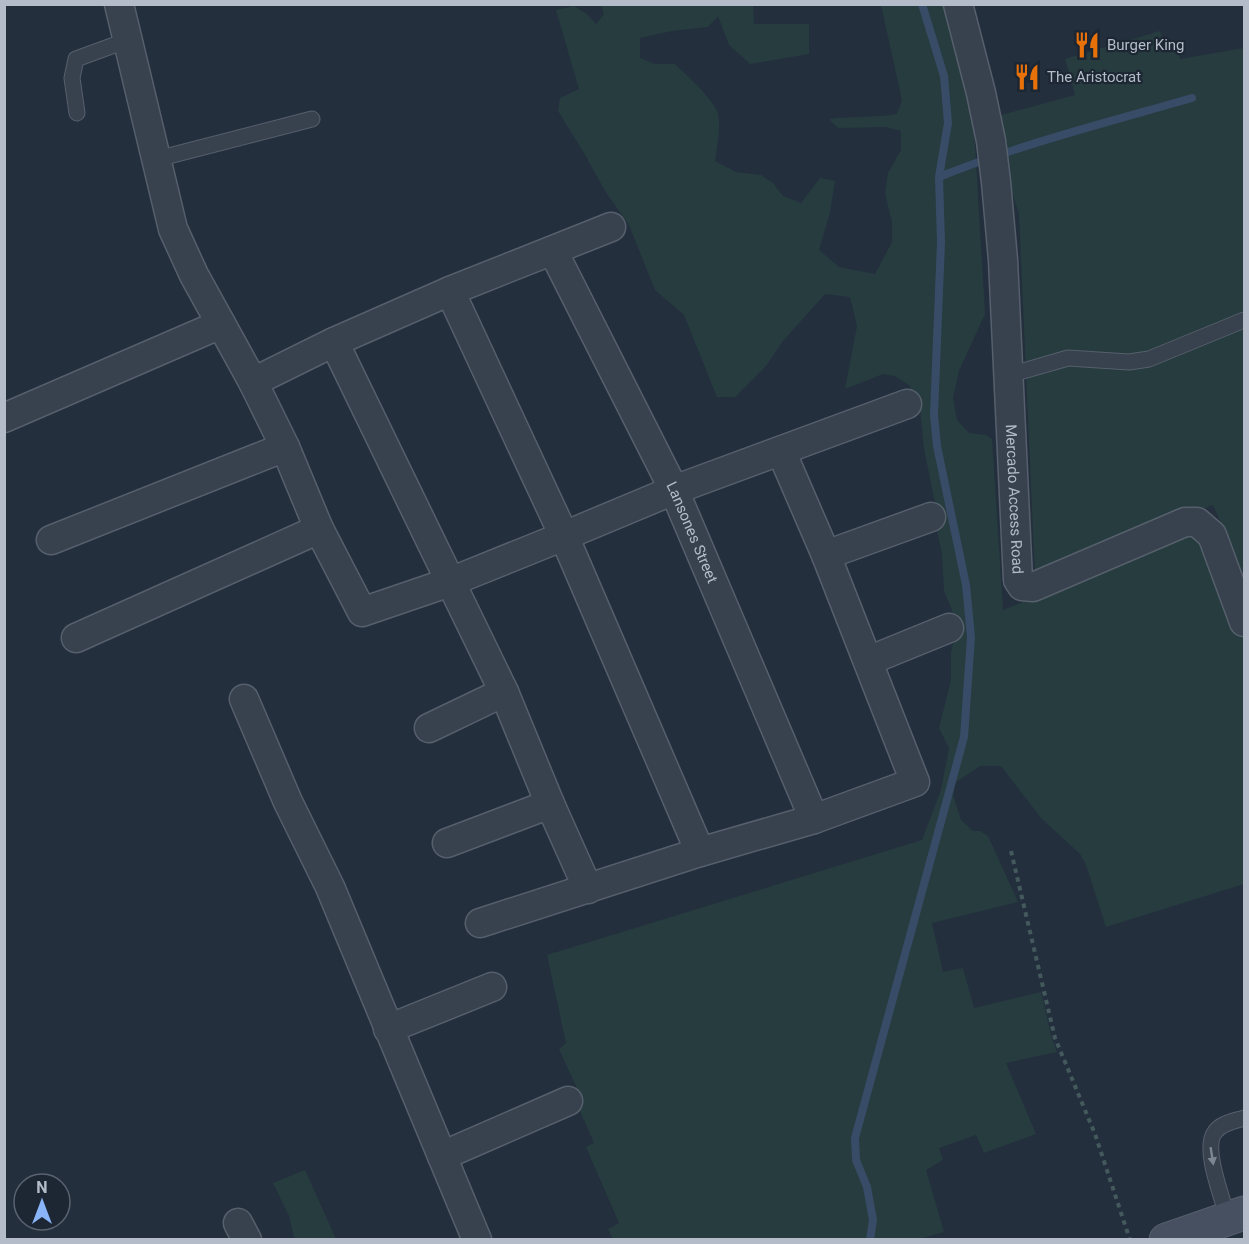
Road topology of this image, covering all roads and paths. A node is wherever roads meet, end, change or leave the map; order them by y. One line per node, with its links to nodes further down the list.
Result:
1 (119, 4): 3 (street)
2 (958, 4): 13 (street, Mercado Access Road)
3 (128, 40): 4 (lane); 6 (street)
4 (77, 113)
5 (312, 119): 6 (lane)
6 (157, 159): 11 (street)
7 (611, 227): 8 (street)
8 (553, 251): 9 (street); 19 (street, Lansones Street)
9 (450, 291): 12 (street); 22 (street)
10 (1245, 320): 13 (lane)
11 (221, 324): 14 (street); 16 (street)
12 (334, 342): 14 (street); 25 (street)
13 (1009, 375): 26 (street, Mercado Access Road)
14 (253, 382): 17 (street)
15 (908, 404): 18 (street)
16 (4, 418)
17 (285, 447): 21 (street); 23 (street)
18 (781, 451): 19 (street); 24 (street)
19 (674, 490): 22 (street); 34 (street, Lansones Street)
20 (932, 517): 24 (street)
21 (319, 529): 25 (street); 28 (street)
22 (564, 536): 25 (street); 37 (street)
23 (51, 540)
24 (825, 555): 29 (street)
25 (450, 582): 30 (street)
26 (1245, 622)
27 (949, 628): 29 (street)
28 (76, 638)
29 (868, 661): 34 (street)
30 (504, 692): 32 (street); 33 (street)
31 (244, 699): 41 (street)
32 (429, 728)
33 (550, 804): 35 (street); 38 (street)
34 (814, 819): 37 (street)
35 (447, 843)
36 (1011, 851): 47 (path)
37 (700, 852): 38 (street)
38 (588, 889): 39 (street)
39 (480, 923)
40 (492, 987): 41 (street)
41 (388, 1029): 44 (street)
42 (568, 1101): 44 (street)
43 (1245, 1118): 45 (lane, one-way to 45)
44 (442, 1156): 46 (street)
45 (1236, 1216): 48 (main road)
46 (477, 1239)
47 (1130, 1239)
48 (1166, 1239)

